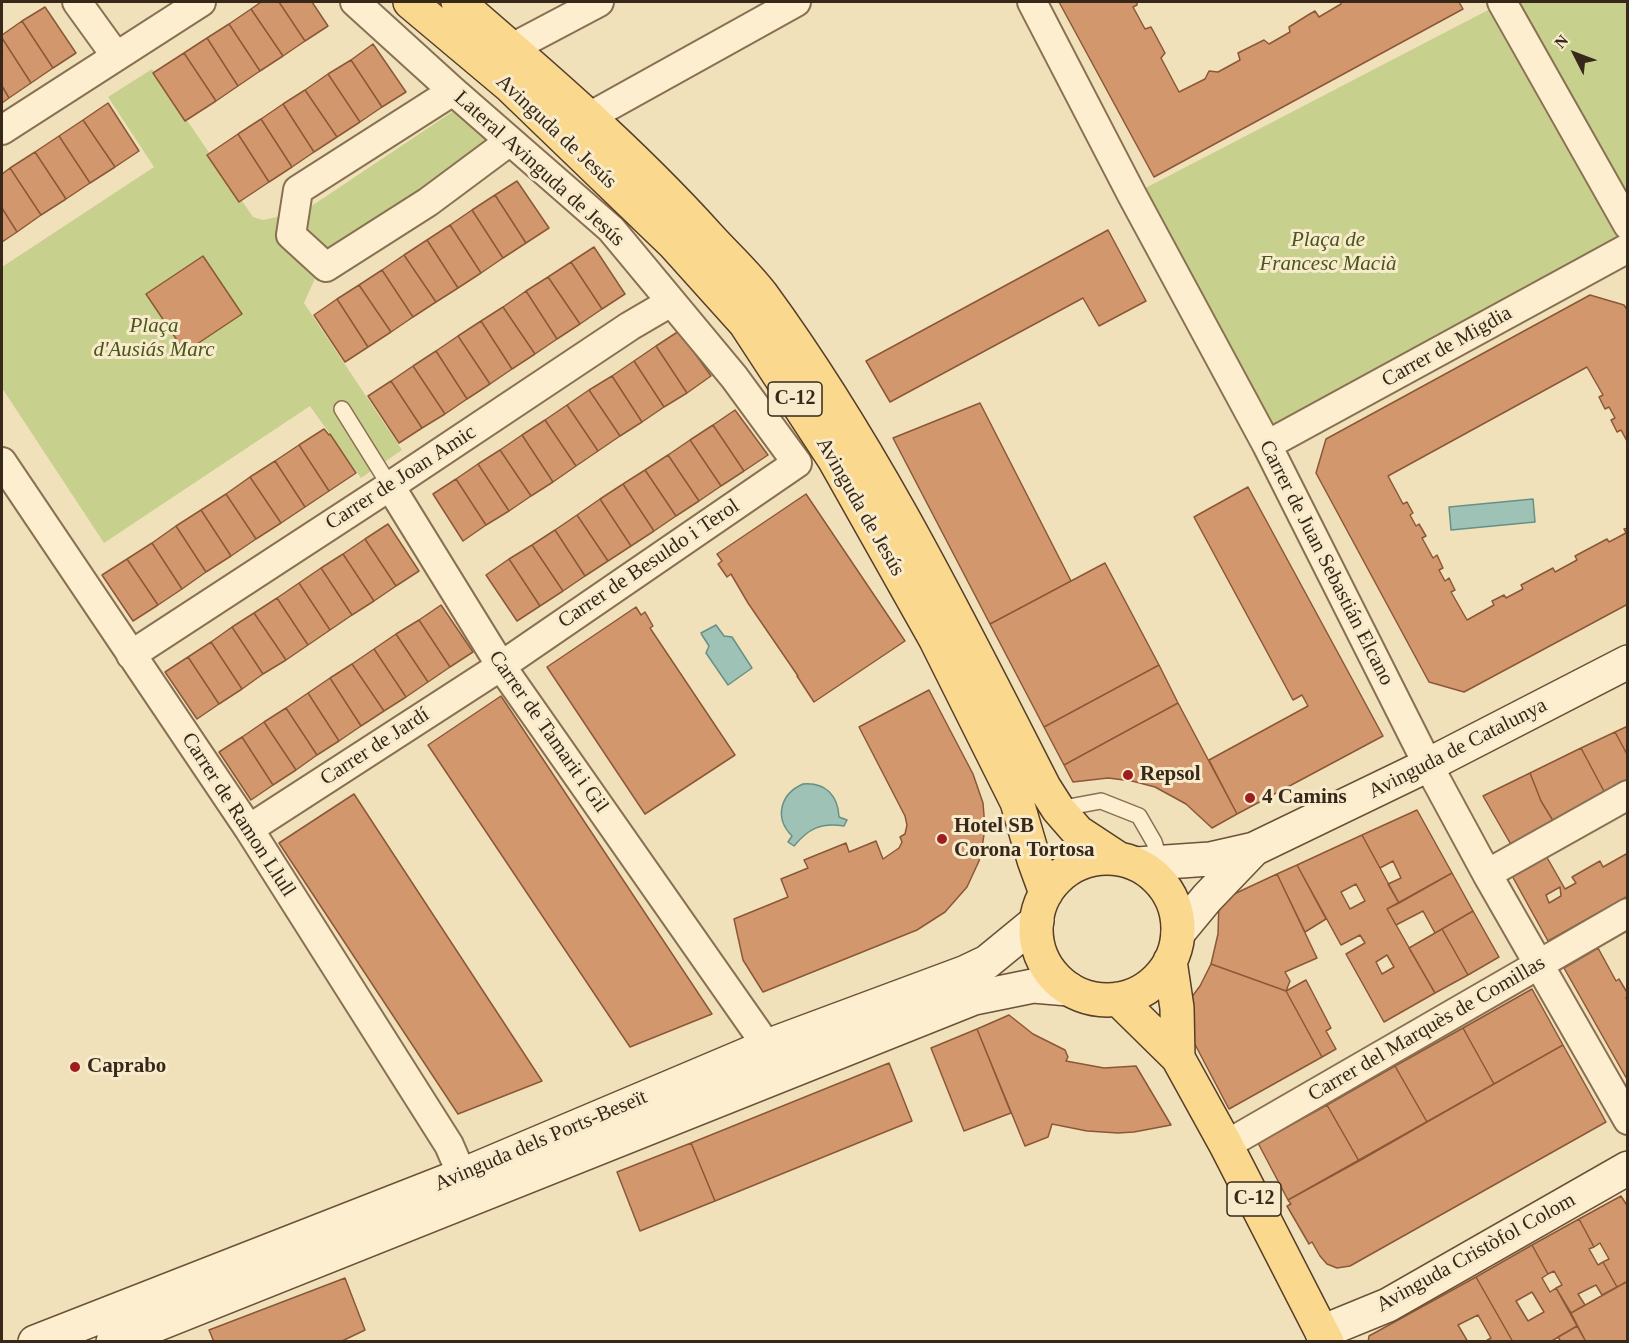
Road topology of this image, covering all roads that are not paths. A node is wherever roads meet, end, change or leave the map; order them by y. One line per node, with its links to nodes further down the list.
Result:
1 (77, 2): 11 (street)
2 (201, 2): 11 (street)
3 (355, 2): 12 (street, Lateral Avinguda de Jesús)
4 (410, 2): 21 (main road, Avinguda de Jesús / C-12)
5 (458, 2): 10 (main road, Avinguda de Jesús / C-12)
6 (599, 2): 10 (street)
7 (796, 2): 13 (street)
8 (1032, 2): 20 (street, Carrer de Juan Sebastián Elcano)
9 (1502, 2): 16 (street)
10 (512, 48): 13 (main road, Avinguda de Jesús / C-12)
11 (116, 56): 14 (street)
12 (453, 91): 15 (street, Lateral Avinguda de Jesús); 15 (street)
13 (589, 117): 30 (main road, Avinguda de Jesús / C-12)
14 (2, 130)
15 (510, 141): 18 (street, Lateral Avinguda de Jesús)
16 (1628, 225)
17 (1628, 248): 20 (street, Carrer de Migdia)
18 (671, 302): 23 (street, Lateral Avinguda de Jesús); 24 (street, Carrer de Joan Amic)
19 (342, 409): 24 (lane, Carrer de Tamarit i Gil)
20 (1267, 445): 28 (street, Carrer de Juan Sebastián Elcano)
21 (834, 459): 23 (street); 35 (main road, Avinguda de Jesús / C-12)
22 (2, 462): 25 (street, Carrer de Ramon Llull)
23 (797, 463): 27 (street, Carrer de Besuldo i Terol)
24 (390, 486): 25 (street, Carrer de Joan Amic); 27 (street, Carrer de Tamarit i Gil)
25 (131, 655): 31 (street, Carrer de Ramon Llull)
26 (1628, 662): 28 (street, Avinguda de Catalunya)
27 (501, 666): 31 (street, Carrer de Jardí); 41 (street, Carrer de Tamarit i Gil)
28 (1428, 765): 32 (street, Avinguda de Catalunya); 34 (street, Carrer de Juan Sebastián Elcano)
29 (1628, 795): 34 (street)
30 (1058, 809): 33 (main road, Avinguda de Jesús / C-12); 33 (lane)
31 (249, 829): 46 (street, Carrer de Ramon Llull)
32 (1254, 849): 33 (street); 37 (street)
33 (1139, 862): 35 (main road); 37 (main road, C-12)
34 (1487, 874): 38 (street, Carrer de Juan Sebastián Elcano)
35 (1041, 907): 39 (main road, C-12); 41 (street, Avinguda dels Ports-Beseït)
36 (1628, 913): 38 (street, Carrer del Marquès de Comillas)
37 (1174, 933): 40 (main road, C-12); 42 (main road, C-12)
38 (1539, 963): 43 (street, Carrer de Juan Sebastián Elcano); 44 (street, Carrer del Marquès de Comillas)
39 (1069, 989): 40 (main road, C-12); 49 (street, Avinguda dels Ports-Beseït)
40 (1118, 999): 42 (main road, C-12)
41 (767, 1046): 46 (street, Avinguda dels Ports-Beseït)
42 (1178, 1058): 44 (main road, C-12)
43 (1628, 1120)
44 (1226, 1145): 47 (main road, C-12)
45 (1628, 1168): 47 (street, Avinguda Cristòfol Colom)
46 (462, 1175): 48 (street, Avinguda dels Ports-Beseït)
47 (1325, 1337)
48 (35, 1341)
49 (113, 1341)

